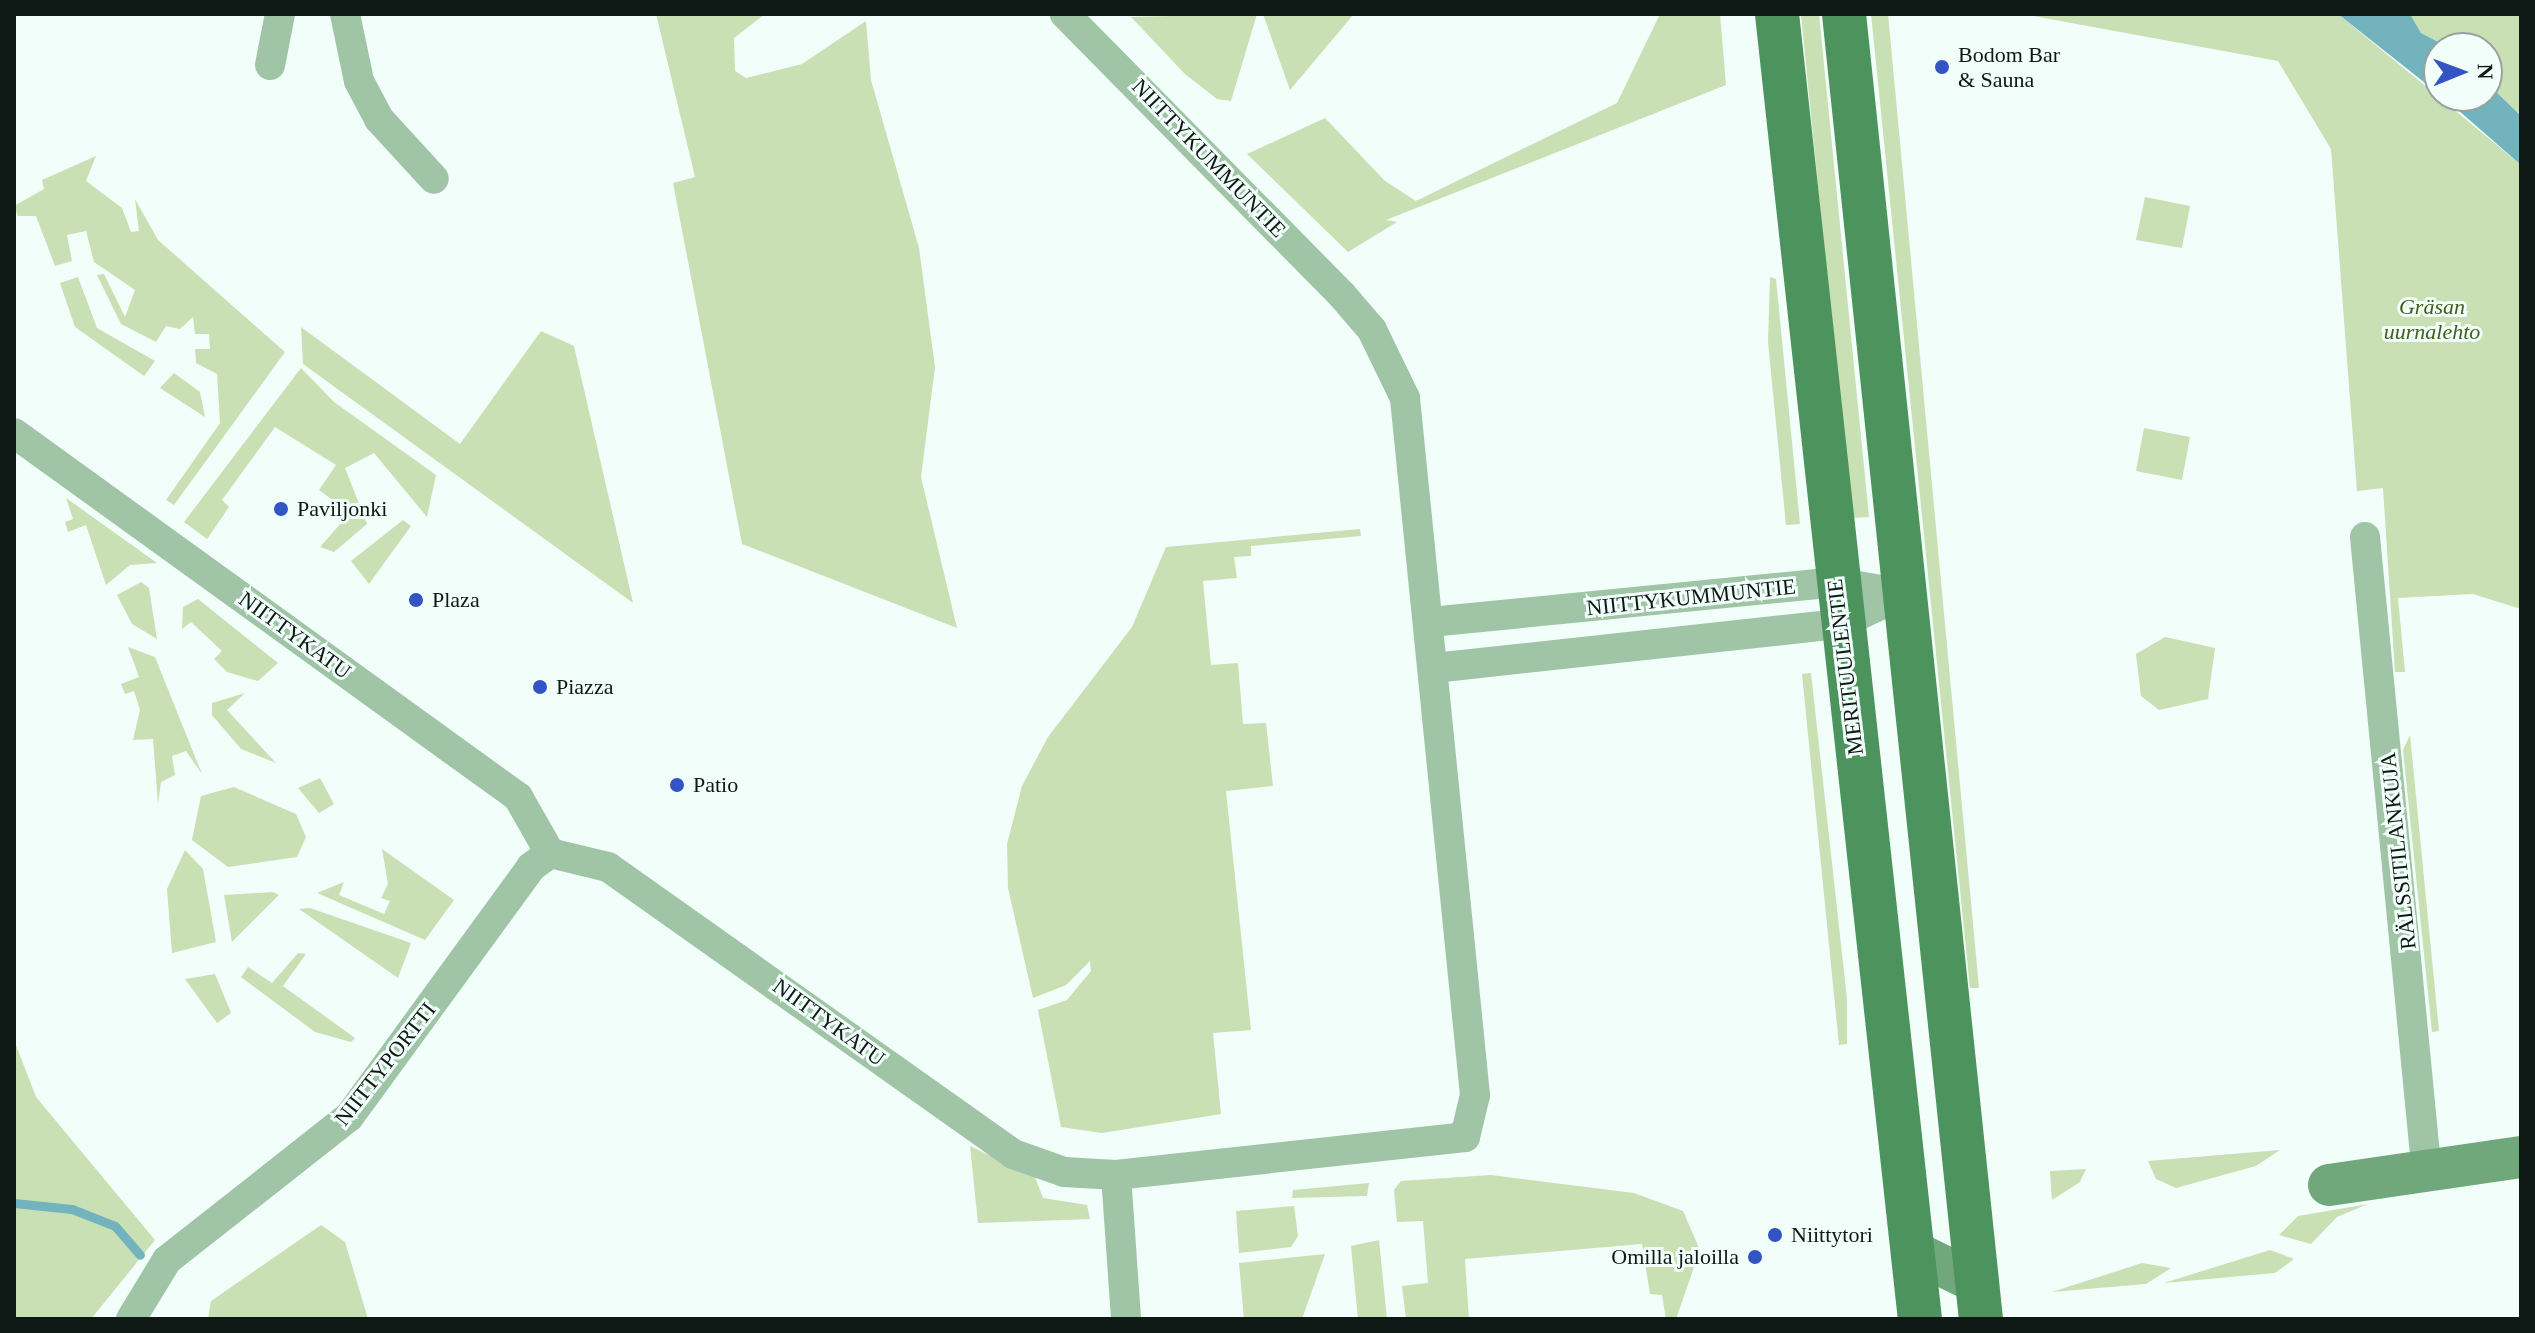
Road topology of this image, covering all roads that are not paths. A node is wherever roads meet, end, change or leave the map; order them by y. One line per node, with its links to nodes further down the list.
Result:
1 (280, 14): 6 (street)
2 (345, 14): 7 (street)
3 (1065, 14): 12 (street, NIITTYKUMMUNTIE)
4 (1777, 14): 11 (main road, MERITUULENTIE)
5 (1844, 14): 10 (main road)
6 (270, 65)
7 (434, 179)
8 (14, 433): 15 (street, NIITTYKATU)
9 (2365, 537): 17 (street, RÄLSSITILANKUJA)
10 (1904, 594): 11 (street, NIITTYKUMMUNTIE); 20 (main road)
11 (1838, 603): 12 (street, NIITTYKUMMUNTIE); 13 (street, NIITTYKUMMUNTIE); 21 (main road, MERITUULENTIE)
12 (1430, 622): 13 (street, NIITTYKUMMUNTIE)
13 (1434, 668): 14 (street, NIITTYKUMMUNTIE)
14 (1447, 807): 18 (street, NIITTYKATU)
15 (550, 853): 18 (street, NIITTYKATU); 23 (street, NIITTYPORTTI)
16 (2521, 1157): 17 (main road)
17 (2426, 1165): 19 (main road)
18 (1116, 1175): 24 (street)
19 (2329, 1185)
20 (1972, 1225): 21 (main road); 22 (main road)
21 (1912, 1251): 22 (main road); 25 (main road, MERITUULENTIE)
22 (1980, 1301)
23 (131, 1319)
24 (1126, 1319)
25 (1920, 1319)

